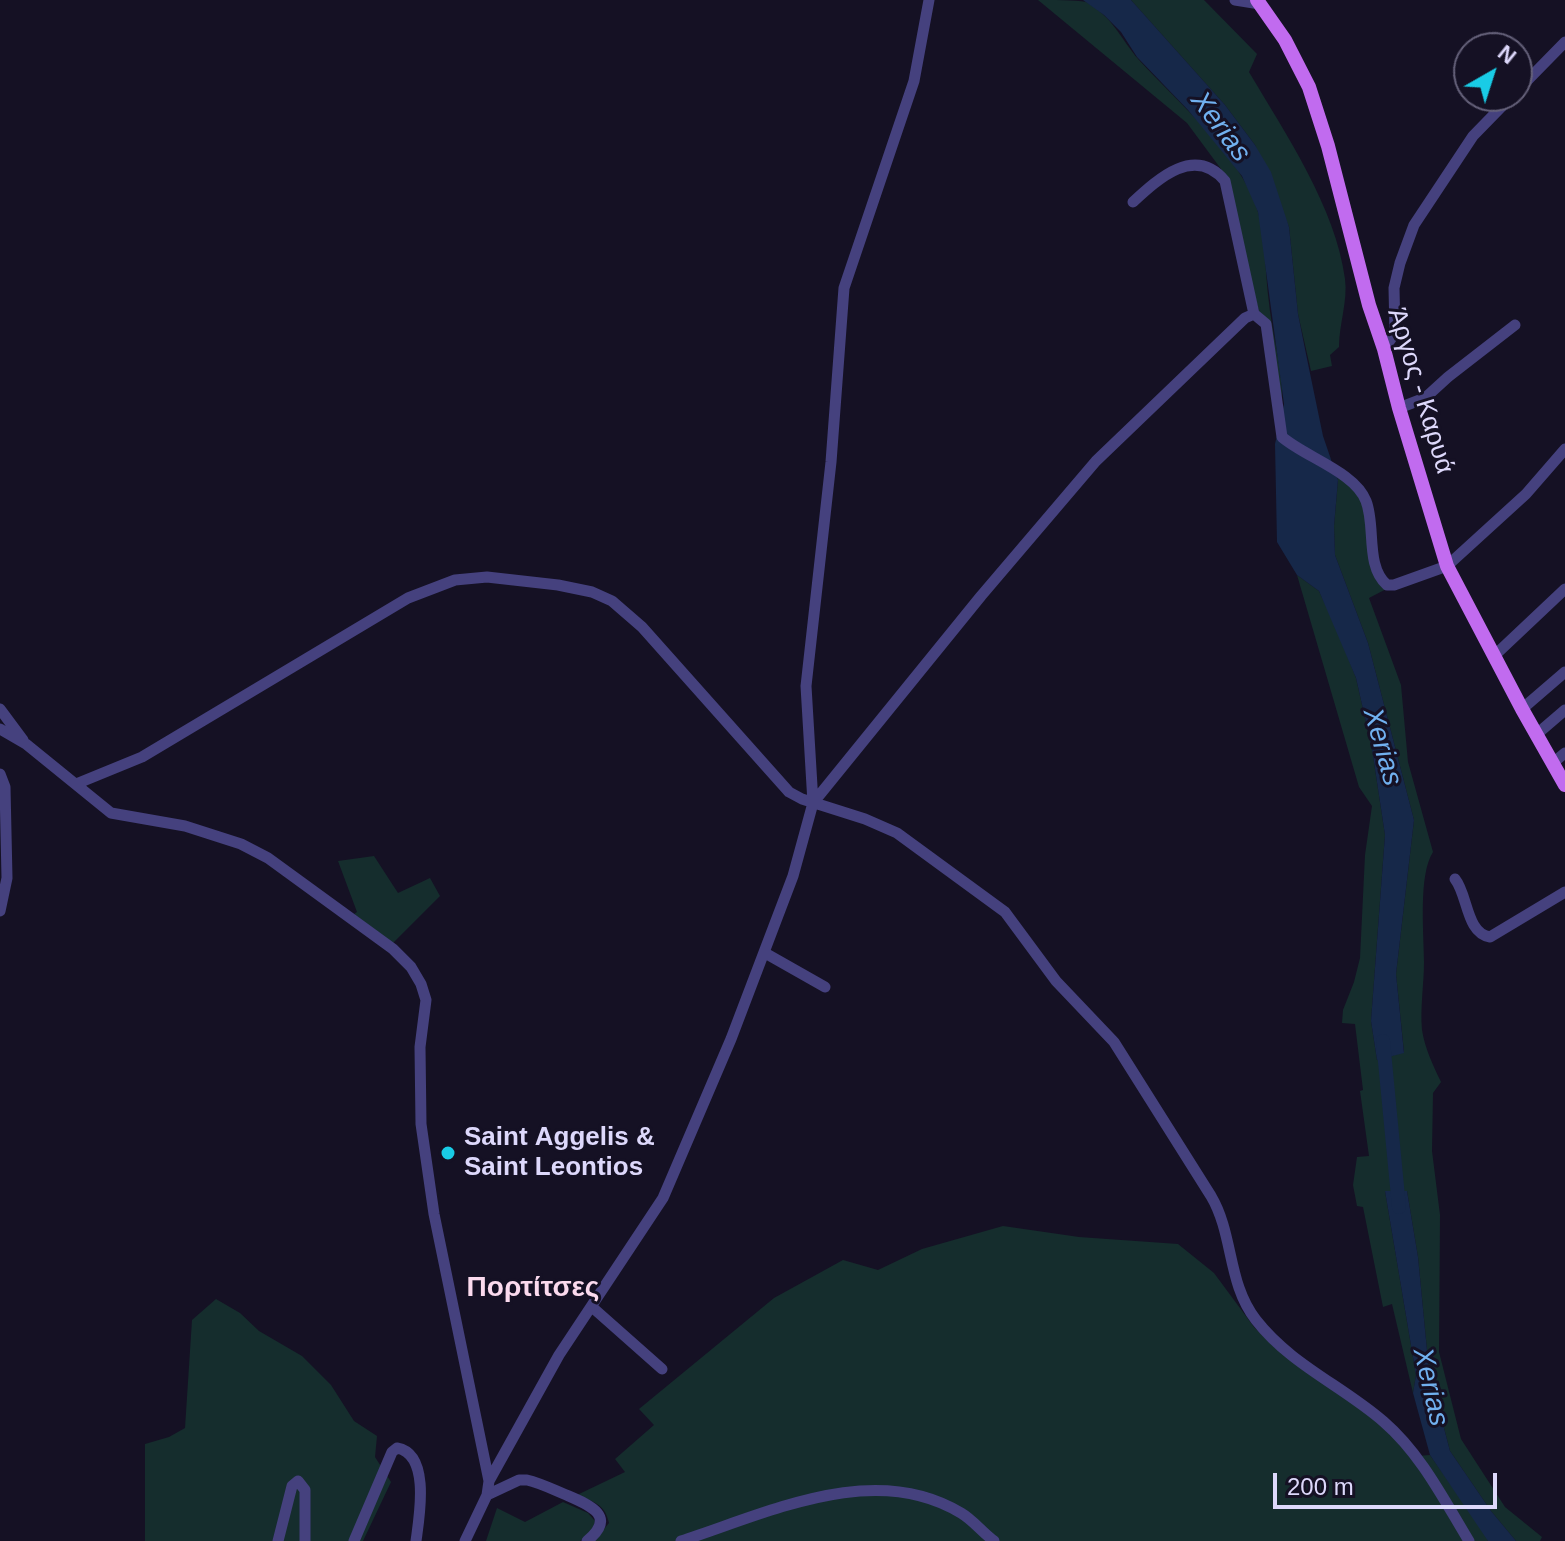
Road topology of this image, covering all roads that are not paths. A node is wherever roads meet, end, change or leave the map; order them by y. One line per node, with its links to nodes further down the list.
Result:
1 (929, 0): 27 (street)
2 (1235, 0): 3 (street)
3 (1258, 2): 10 (main road, Άργος - Καρυά)
4 (1565, 42): 5 (street)
5 (1533, 75)
6 (1496, 112): 10 (street)
7 (1133, 202): 8 (street)
8 (1254, 314): 13 (street); 27 (street)
9 (1515, 325): 11 (street)
10 (1384, 349): 11 (main road, Άργος - Καρυά)
11 (1399, 408): 13 (main road, Άργος - Καρυά)
12 (1565, 449): 13 (street)
13 (1447, 566): 15 (main road, Άργος - Καρυά)
14 (1565, 589): 15 (street)
15 (1494, 656): 18 (main road, Άργος - Καρυά)
16 (1565, 672): 18 (street)
17 (0, 709): 22 (street)
18 (1522, 709): 21 (main road, Άργος - Καρυά)
19 (1565, 710): 21 (street)
20 (0, 729): 22 (street)
21 (1537, 734): 23 (main road, Άργος - Καρυά)
22 (26, 744): 26 (street)
23 (1559, 758): 25 (main road, Άργος - Καρυά)
24 (0, 774): 30 (street)
25 (1565, 783)
26 (76, 784): 27 (street); 35 (street)
27 (813, 803): 31 (street); 45 (street)
28 (1455, 879): 29 (street)
29 (1565, 892)
30 (0, 911)
31 (765, 953): 32 (street); 33 (street)
32 (825, 987)
33 (592, 1307): 34 (street); 35 (street)
34 (662, 1369)
35 (489, 1481): 36 (street)
36 (487, 1495): 41 (street); 42 (street)
37 (278, 1541): 38 (street)
38 (305, 1541)
39 (354, 1541): 40 (street)
40 (416, 1541)
41 (465, 1541)
42 (587, 1541)
43 (681, 1541): 44 (street)
44 (994, 1541)
45 (1469, 1541)

